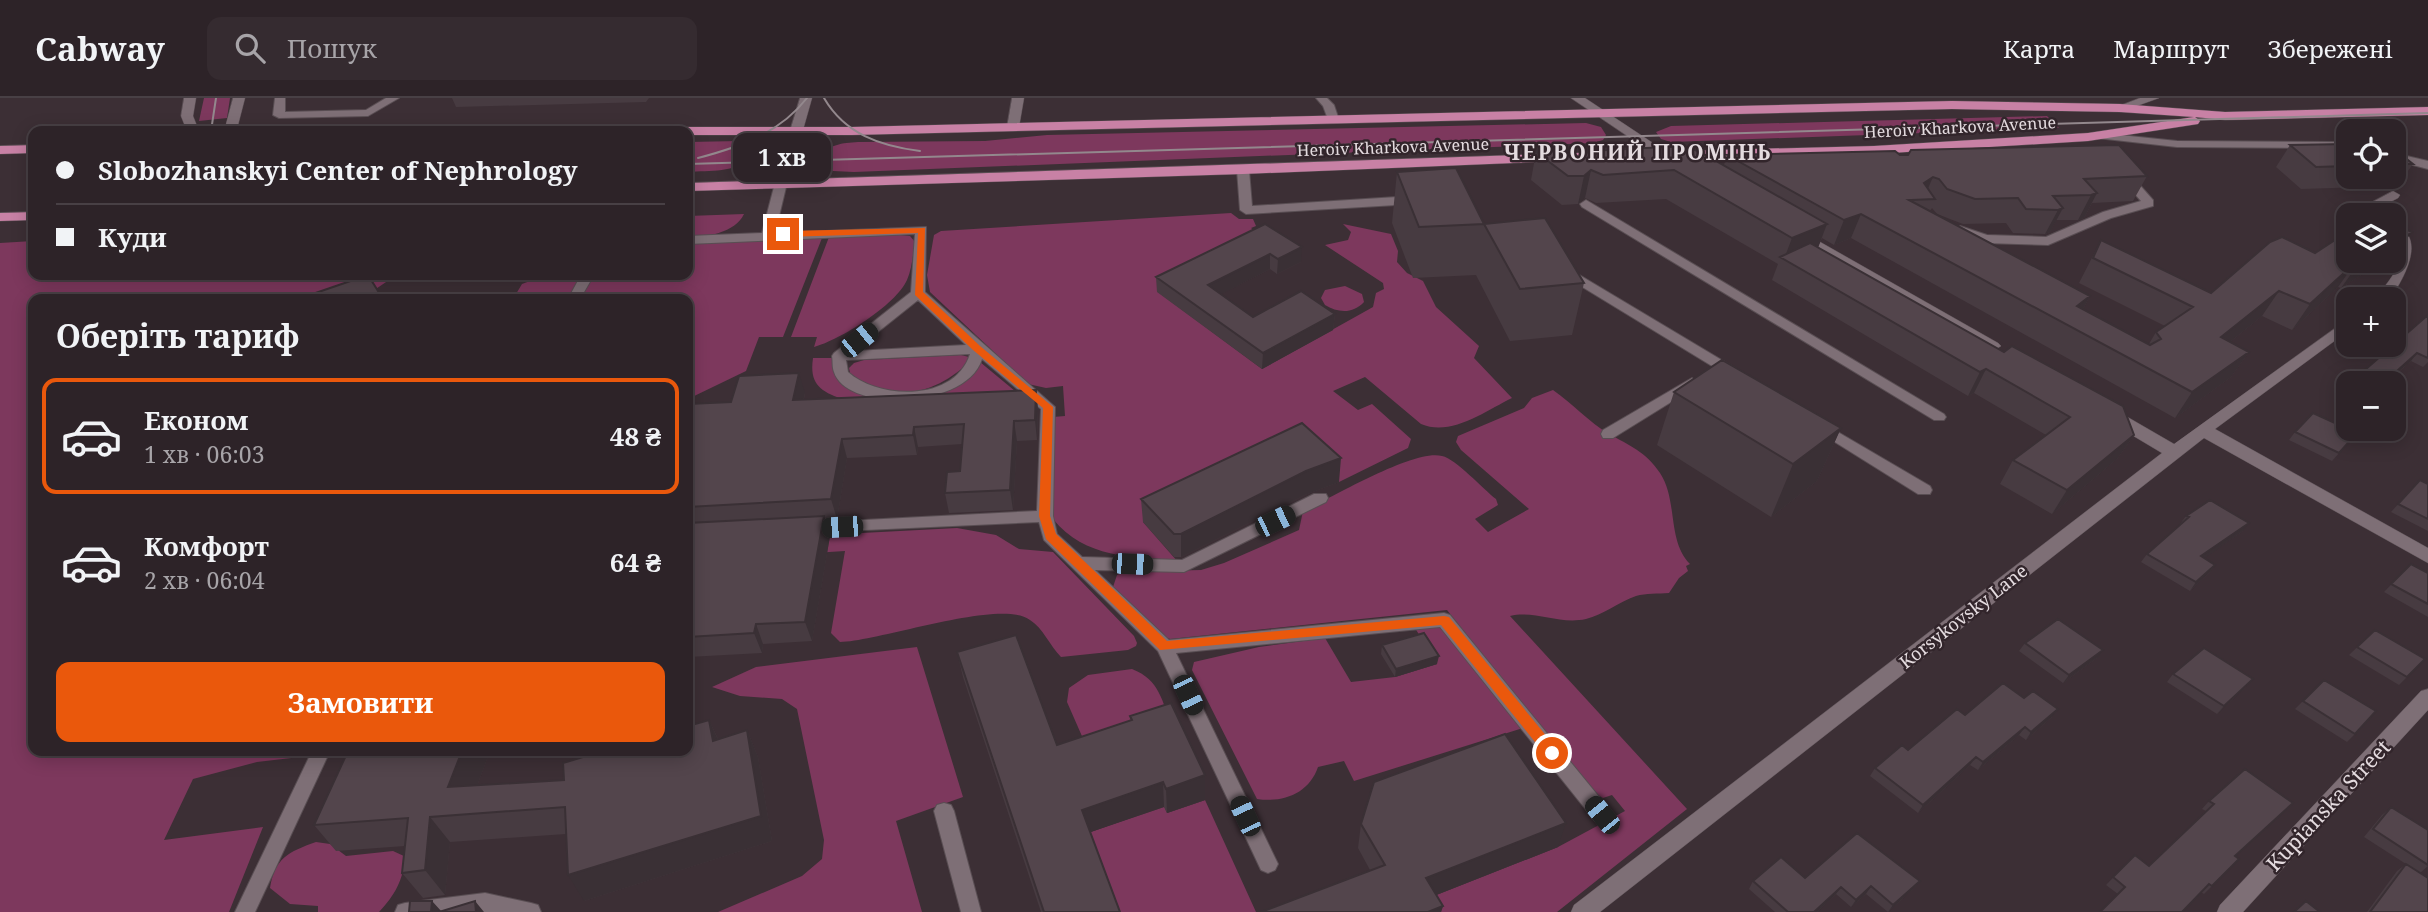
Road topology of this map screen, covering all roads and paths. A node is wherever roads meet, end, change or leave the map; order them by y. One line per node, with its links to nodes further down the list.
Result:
1 (190, 98): 16 (street)
2 (239, 98): 17 (street)
3 (280, 98): 4 (lane)
4 (394, 98)
5 (806, 98): 19 (street)
6 (1018, 98): 18 (street)
7 (1321, 98): 15 (lane)
8 (1577, 98): 13 (street)
9 (2153, 98): 11 (street)
10 (1948, 101): 11 (main road, Heroiv Kharkova Avenue); 13 (main road, Heroiv Kharkova Avenue)
11 (2120, 108): 14 (main road, Heroiv Kharkova Avenue)
12 (2428, 111): 14 (main road, Heroiv Kharkova Avenue)
13 (1604, 114): 15 (main road, Heroiv Kharkova Avenue); 27 (street)
14 (2225, 116): 21 (main road, Heroiv Kharkova Avenue)
15 (1333, 121): 18 (main road, Heroiv Kharkova Avenue)
16 (191, 126)
17 (233, 126)
18 (1013, 127): 19 (main road, Heroiv Kharkova Avenue)
19 (795, 130): 20 (main road, Heroiv Kharkova Avenue); 36 (street)
20 (693, 131)
21 (2094, 136): 22 (lane); 24 (main road, Heroiv Kharkova Avenue); 26 (lane)
22 (2336, 145)
23 (28, 149): 25 (main road)
24 (1874, 149): 27 (main road, Heroiv Kharkova Avenue); 30 (lane)
25 (0, 150)
26 (2102, 151)
27 (1665, 155): 28 (main road, Heroiv Kharkova Avenue); 34 (street)
28 (1562, 157): 33 (main road, Heroiv Kharkova Avenue); 35 (lane)
29 (2406, 159): 31 (lane)
30 (1885, 163)
31 (2428, 164)
32 (2117, 167): 44 (lane)
33 (1243, 170): 36 (main road, Heroiv Kharkova Avenue); 39 (lane)
34 (1689, 170)
35 (1569, 173)
36 (781, 183): 37 (main road, Heroiv Kharkova Avenue); 46 (lane)
37 (693, 187)
38 (2393, 195): 40 (street)
39 (1434, 199)
40 (2378, 203)
41 (1586, 204): 59 (lane)
42 (28, 216): 43 (main road)
43 (0, 217)
44 (1942, 223)
45 (1786, 226): 55 (street)
46 (768, 235): 47 (lane); 51 (lane)
47 (693, 240)
48 (2406, 242): 50 (street)
49 (1554, 264): 56 (lane)
50 (2406, 266)
51 (918, 293): 53 (lane); 54 (lane)
52 (2336, 333): 61 (street, Korsykovsky Lane)
53 (978, 349): 54 (lane); 54 (lane); 66 (lane)
54 (839, 356)
55 (2011, 357)
56 (1721, 366): 57 (lane); 62 (lane)
57 (1744, 380)
58 (2093, 405): 63 (street)
59 (1939, 417)
60 (1811, 421): 64 (lane)
61 (2203, 430): 63 (street, Korsykovsky Lane); 68 (street)
62 (1608, 433)
63 (2174, 452): 80 (street, Korsykovsky Lane)
64 (1924, 490)
65 (1320, 498): 69 (lane)
66 (1045, 516): 67 (lane); 69 (lane)
67 (787, 530)
68 (2428, 556)
69 (1079, 563): 70 (lane)
70 (1165, 647): 74 (lane); 75 (lane)
71 (2428, 697): 81 (street, Kupianska Street)
72 (319, 756): 76 (lane)
73 (944, 811): 79 (lane)
74 (1602, 815)
75 (1268, 864)
76 (245, 912)
77 (405, 912): 78 (lane)
78 (531, 912)
79 (971, 912)
80 (1581, 912)
81 (2228, 912)

